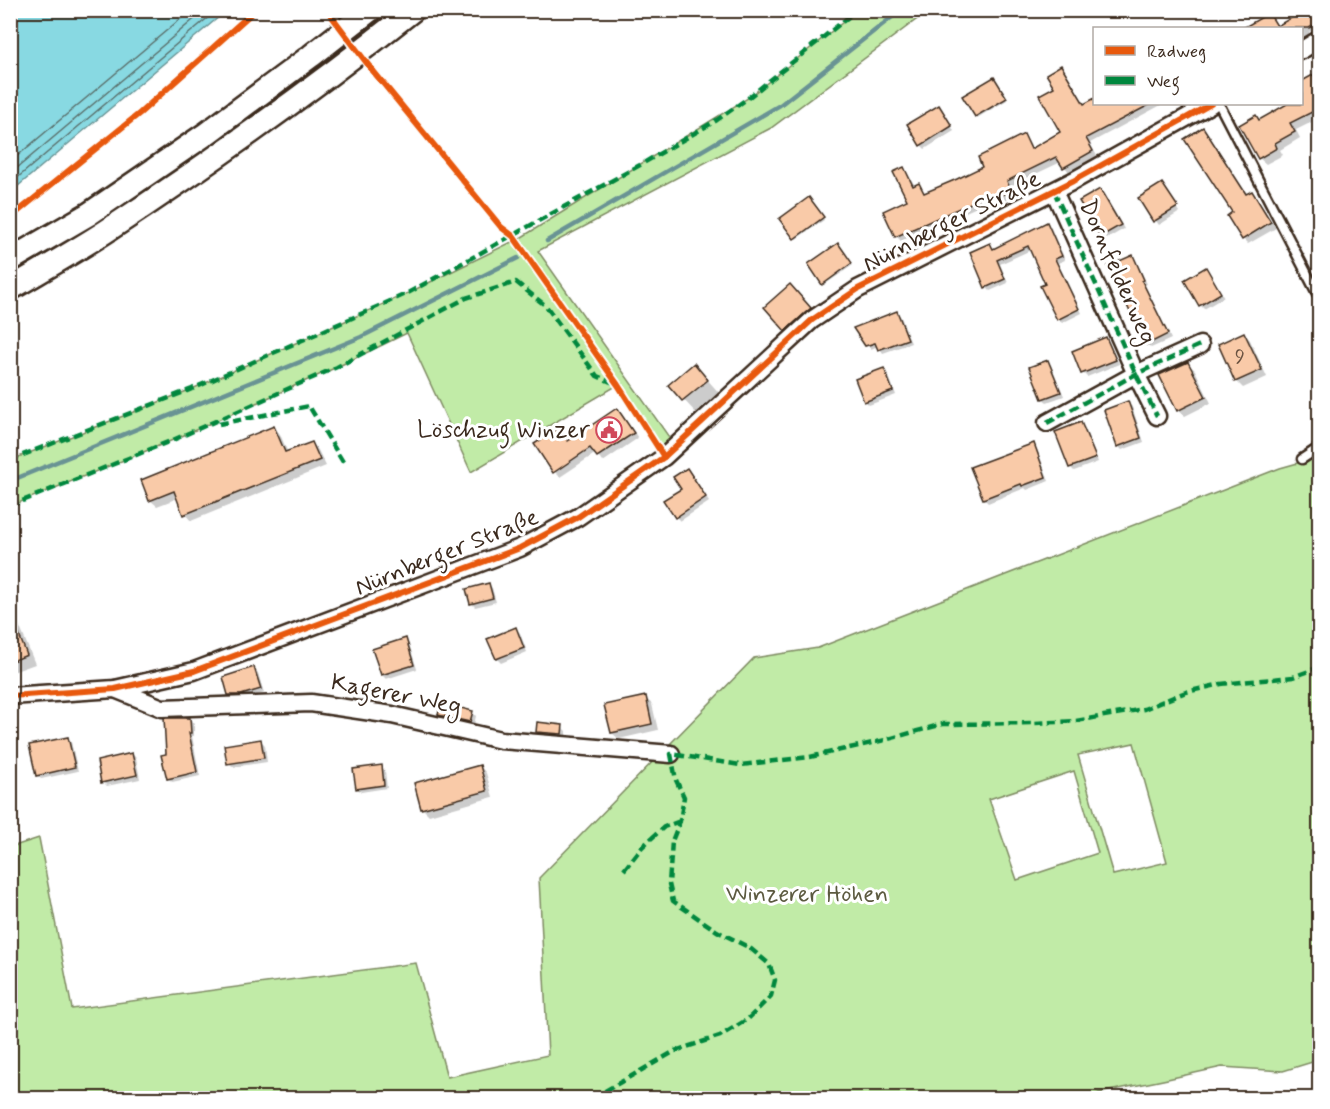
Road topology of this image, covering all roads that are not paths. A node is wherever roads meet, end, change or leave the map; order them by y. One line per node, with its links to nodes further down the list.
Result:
1 (370, 10): 8 (main road)
2 (413, 10): 9 (main road)
3 (1320, 39): 4 (street)
4 (1303, 49)
5 (1209, 105): 7 (street, Nürnberger Straße)
6 (1220, 105): 10 (lane)
7 (1054, 191): 12 (street, Dornfelderweg); 17 (street, Nürnberger Straße)
8 (10, 260)
9 (10, 289)
10 (1320, 299)
11 (1200, 345): 12 (street, Dornfelderweg)
12 (1136, 374): 13 (street, Dornfelderweg); 14 (street, Dornfelderweg)
13 (1157, 416)
14 (1047, 423)
15 (1320, 447): 16 (lane)
16 (1302, 459)
17 (115, 689): 18 (street, Nürnberger Straße); 19 (street, Kagerer Weg)
18 (10, 696)
19 (671, 754)

